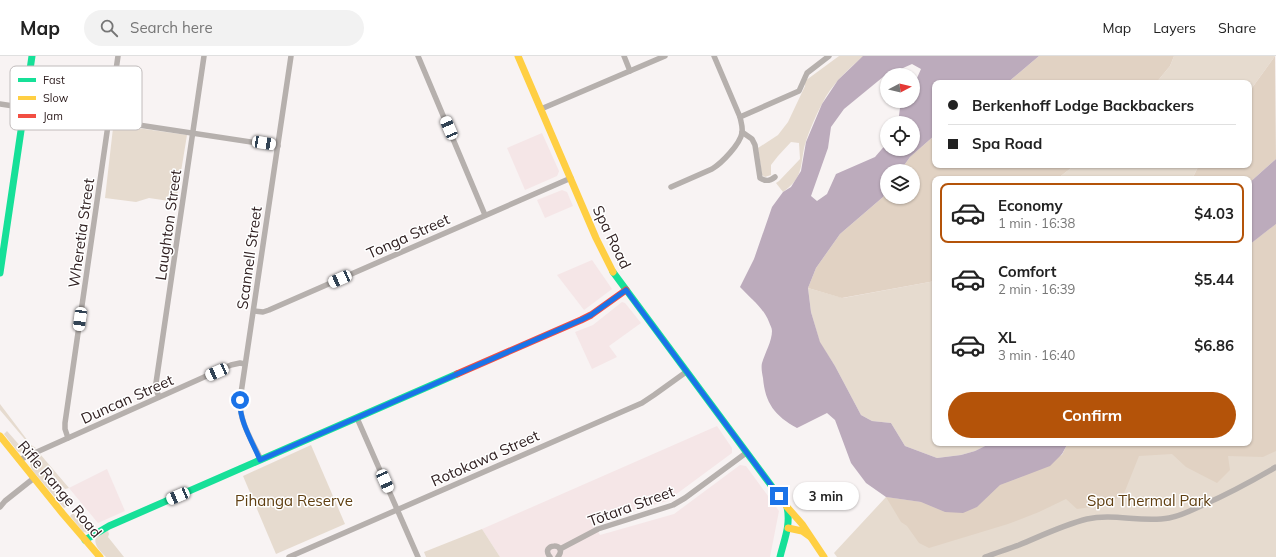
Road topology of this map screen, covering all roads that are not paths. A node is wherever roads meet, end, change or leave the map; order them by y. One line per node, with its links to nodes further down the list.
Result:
1 (32, 56): 11 (street)
2 (118, 56): 12 (street, Wheretia Street)
3 (204, 56): 22 (street, Laughton Street)
4 (291, 56): 23 (street, Scannell Street)
5 (418, 56): 27 (street)
6 (518, 56): 16 (street, Spa Road)
7 (624, 56): 13 (street)
8 (665, 56): 13 (street)
9 (714, 56): 17 (street)
10 (829, 56): 17 (street)
11 (30, 66)
12 (117, 66)
13 (630, 71): 16 (street)
14 (0, 104): 15 (street)
15 (10, 106)
16 (541, 108): 25 (street, Spa Road)
17 (740, 117): 21 (street)
18 (142, 125): 22 (street)
19 (21, 130): 28 (street)
20 (108, 130): 36 (street, Wheretia Street)
21 (742, 132): 24 (street); 26 (street)
22 (193, 133): 23 (street); 33 (street, Laughton Street)
23 (278, 146): 30 (street, Scannell Street)
24 (775, 177)
25 (571, 178): 27 (street, Tonga Street); 29 (street, Spa Road)
26 (671, 187)
27 (485, 215): 30 (street, Tonga Street)
28 (0, 273)
29 (626, 290): 32 (street, Spa Road); 34 (street)
30 (254, 311): 31 (street, Scannell Street)
31 (245, 364): 33 (street, Duncan Street); 39 (street, Scannell Street)
32 (686, 372): 37 (street, Spa Road); 44 (street, Rotokawa Street)
33 (159, 397): 36 (street, Duncan Street)
34 (357, 418): 39 (street); 44 (street)
35 (0, 436): 38 (street, Rifle Range Road)
36 (68, 438): 38 (street, Duncan Street)
37 (746, 453): 43 (street, Spa Road); 48 (street, Tōtara Street)
38 (19, 460): 41 (street, Rifle Range Road)
39 (260, 460): 47 (street)
40 (1276, 467): 56 (street)
41 (34, 478): 42 (street); 47 (street, Rifle Range Road)
42 (0, 507)
43 (787, 507): 45 (street); 46 (street, Spa Road)
44 (397, 510): 50 (street, Rotokawa Street); 51 (street)
45 (788, 528): 46 (street); 54 (street)
46 (810, 537): 55 (street, Spa Road)
47 (85, 540): 49 (street, Rifle Range Road)
48 (560, 549): 52 (street, Tōtara Street); 53 (street)
49 (100, 557)
50 (289, 557)
51 (418, 557)
52 (550, 557)
53 (558, 557)
54 (780, 557)
55 (824, 557)
56 (985, 557)

